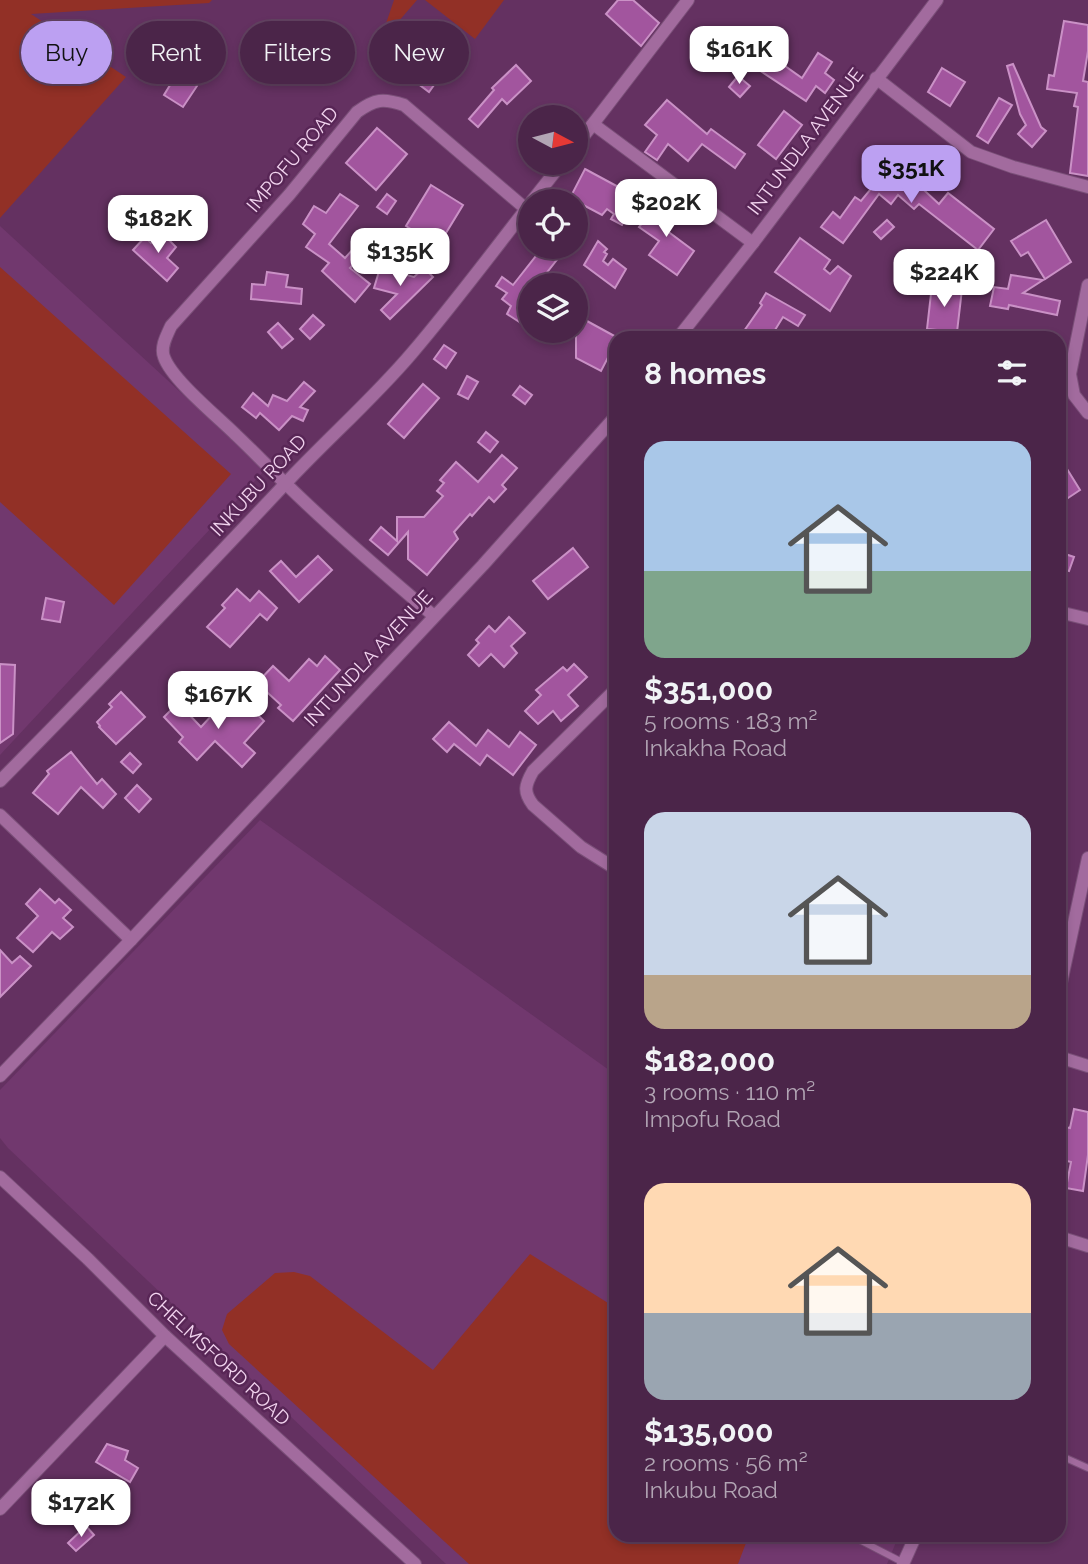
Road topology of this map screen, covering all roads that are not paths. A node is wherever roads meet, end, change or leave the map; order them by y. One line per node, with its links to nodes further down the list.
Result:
1 (688, 0): 4 (street)
2 (937, 0): 3 (street, INTUNDLA AVENUE)
3 (876, 78): 7 (street); 11 (street, INTUNDLA AVENUE)
4 (593, 124): 5 (street); 11 (street)
5 (588, 130)
6 (553, 175): 8 (street, INKUBU ROAD)
7 (1088, 187)
8 (542, 189)
9 (518, 196): 16 (street, IMPOFU ROAD)
10 (518, 219): 16 (street, INKUBU ROAD)
11 (753, 243): 13 (street, INTUNDLA AVENUE)
12 (1088, 285): 14 (street)
13 (684, 331)
14 (1088, 413)
15 (609, 430): 18 (street, INTUNDLA AVENUE)
16 (285, 484): 18 (street, IMPOFU ROAD); 21 (street, INKUBU ROAD)
17 (1066, 614): 19 (street)
18 (433, 616): 26 (street, INTUNDLA AVENUE)
19 (1088, 619)
20 (609, 696): 24 (street)
21 (0, 781)
22 (0, 816): 26 (street)
23 (1088, 858): 25 (street)
24 (609, 865)
25 (1085, 889): 27 (street)
26 (131, 940): 30 (street, INTUNDLA AVENUE)
27 (1066, 964)
28 (1066, 1059): 29 (street)
29 (1088, 1066)
30 (0, 1076)
31 (0, 1177): 34 (street, CHELMSFORD ROAD)
32 (1066, 1239): 33 (street)
33 (1088, 1246)
34 (165, 1336): 37 (street); 41 (street, CHELMSFORD ROAD)
35 (1066, 1458): 36 (lane)
36 (1088, 1468)
37 (0, 1509)
38 (864, 1542): 40 (lane)
39 (913, 1542): 40 (street)
40 (904, 1563)
41 (415, 1564)

